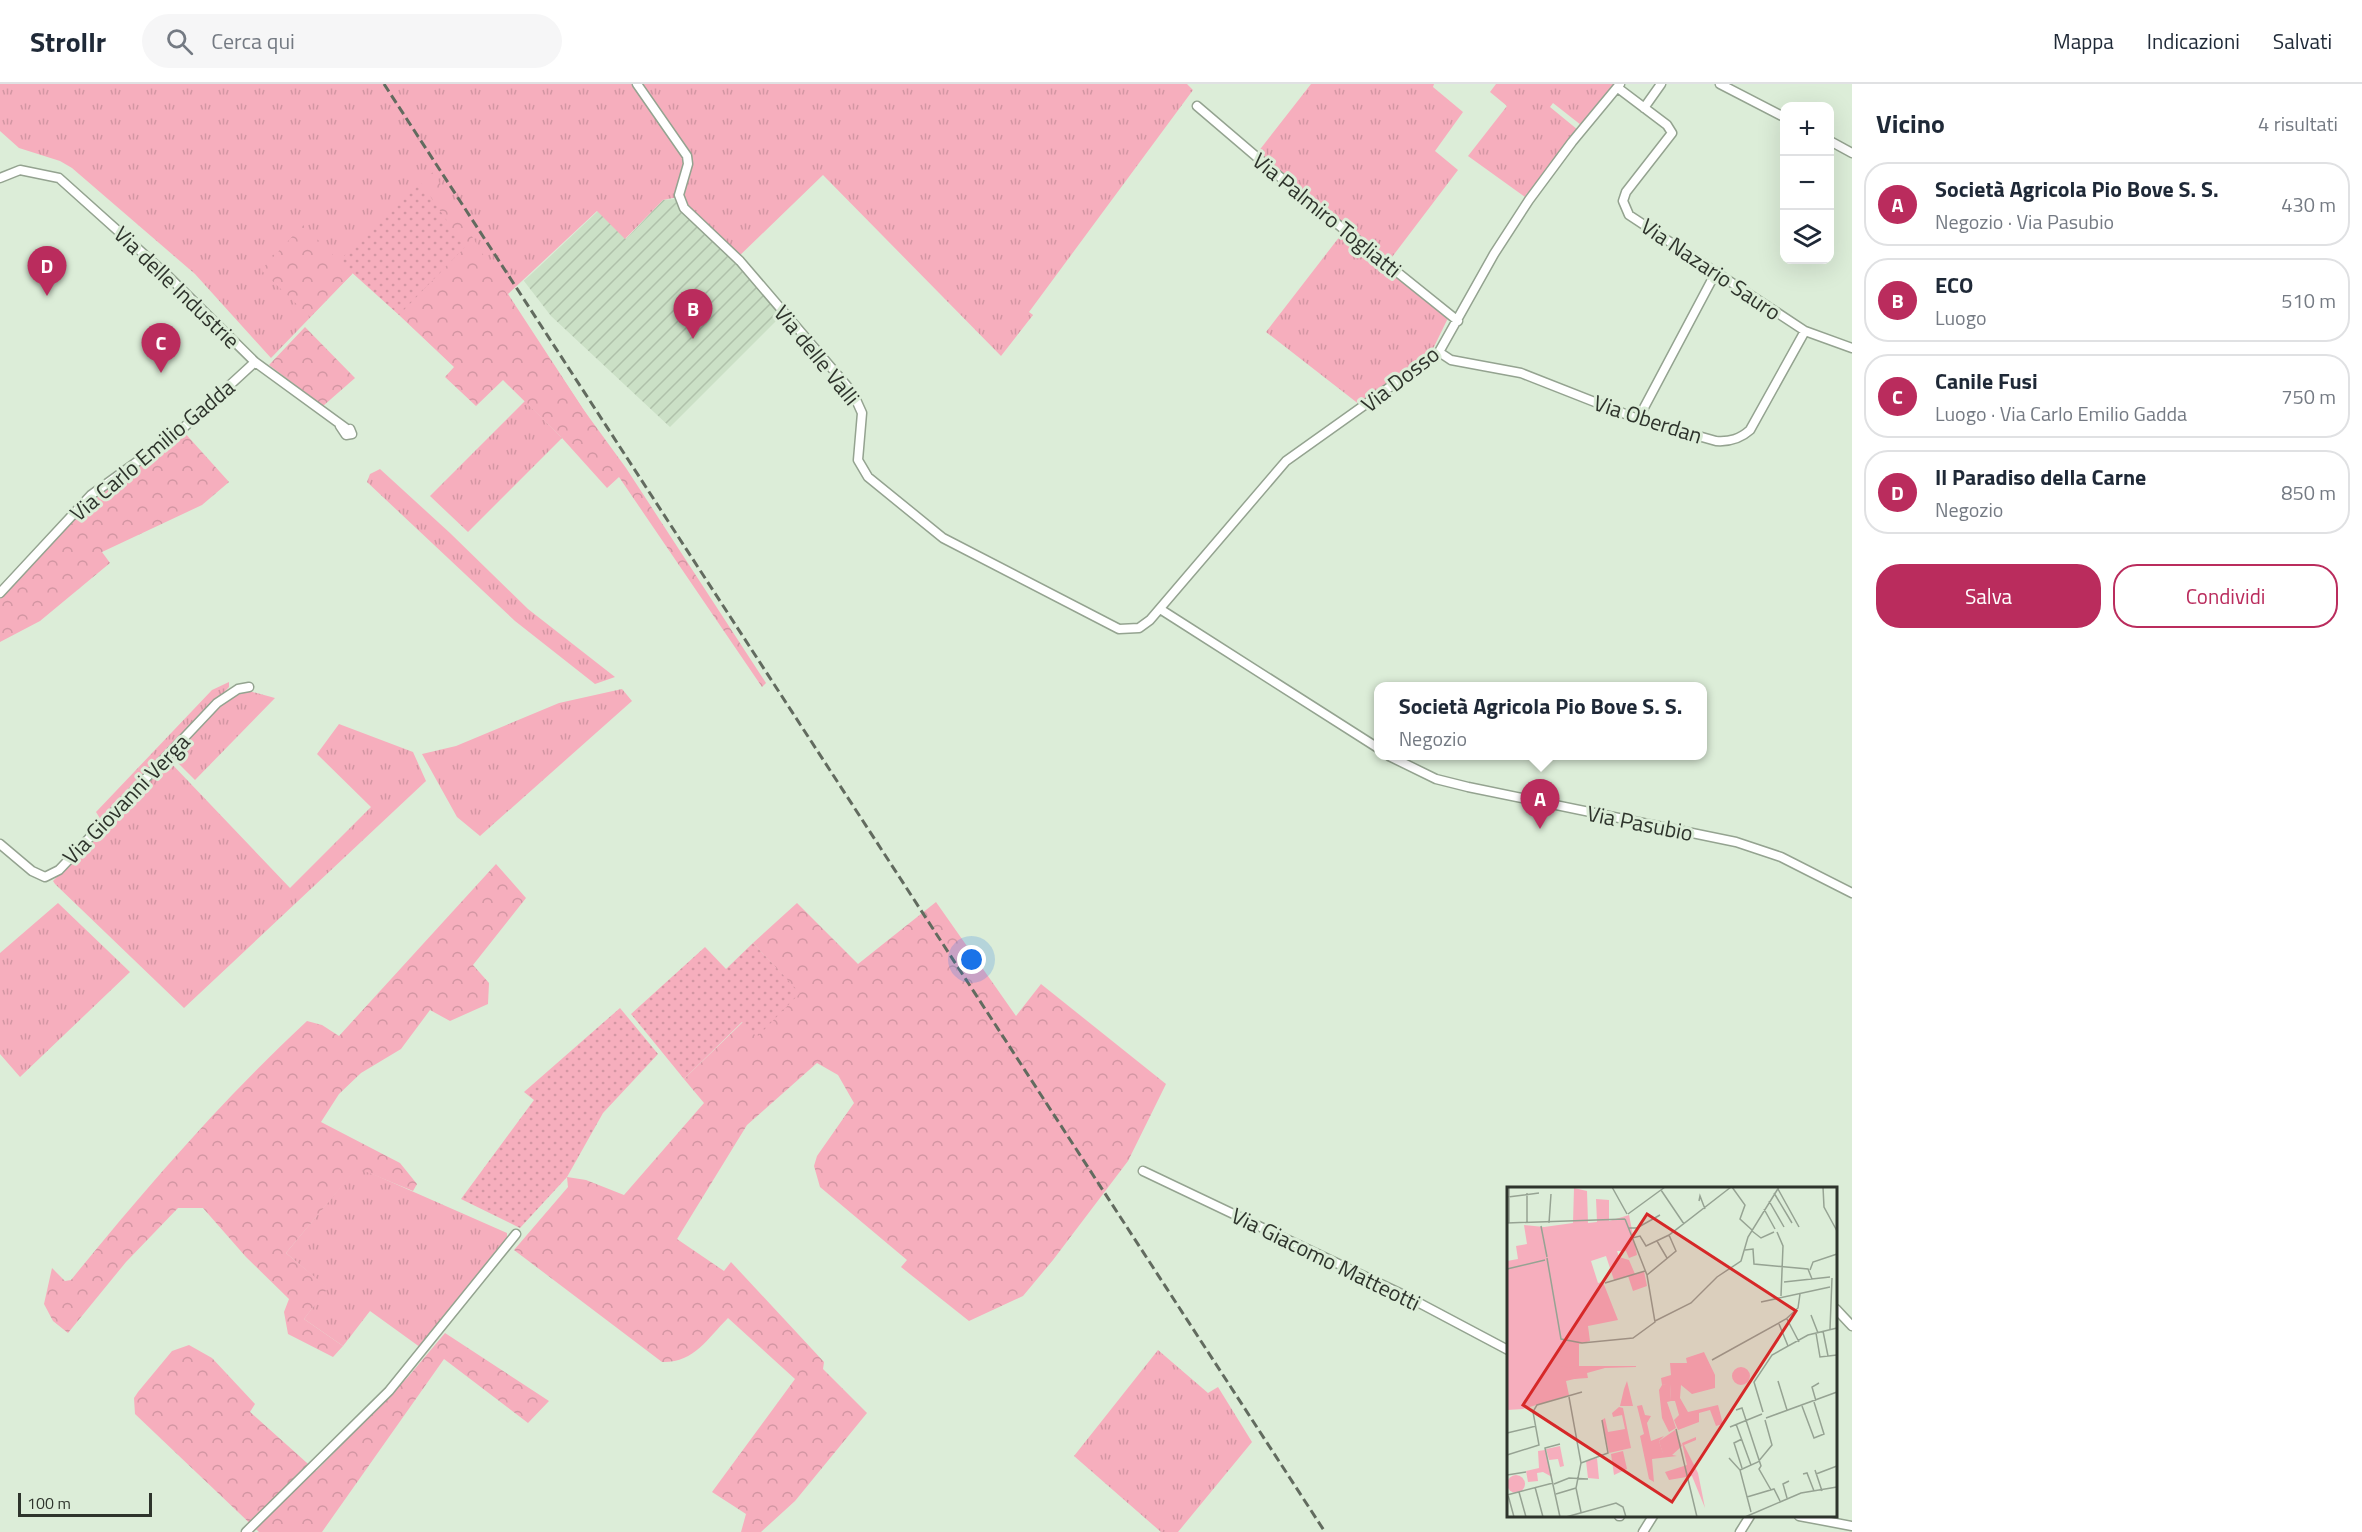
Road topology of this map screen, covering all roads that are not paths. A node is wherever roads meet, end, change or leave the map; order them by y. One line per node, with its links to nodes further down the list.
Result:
1 (637, 84): 20 (street, Via delle Valli)
2 (1661, 84): 6 (street)
3 (1720, 84): 7 (street)
4 (1619, 86): 6 (street, Via Nazario Sauro); 12 (street, Via Dosso)
5 (1197, 106): 12 (street, Via Palmiro Togliatti)
6 (1644, 108): 11 (street, Via Nazario Sauro)
7 (1780, 114)
8 (1834, 143): 9 (street)
9 (1852, 153)
10 (0, 178): 16 (street, Via delle Industrie)
11 (1716, 272): 13 (street, Via Nazario Sauro); 17 (street)
12 (1458, 321): 15 (street, Via Dosso)
13 (1805, 331): 14 (street, Via Nazario Sauro); 17 (street, Via Oberdan)
14 (1852, 348)
15 (1439, 352): 17 (street, Via Oberdan); 20 (street, Via Dosso)
16 (255, 362): 18 (street, Via delle Industrie); 19 (street, Via Carlo Emilio Gadda)
17 (1638, 419)
18 (350, 434)
19 (0, 593)
20 (1160, 609): 22 (street)
21 (249, 687): 24 (street, Via Giovanni Verga)
22 (1374, 745)
23 (1397, 760): 25 (street, Via Pasubio)
24 (0, 844)
25 (1852, 893)
26 (1143, 1171): 30 (street, Via Giacomo Matteotti)
27 (516, 1234): 35 (street)
28 (1837, 1310): 29 (street)
29 (1852, 1326)
30 (1507, 1349)
31 (1652, 1517): 36 (street)
32 (1749, 1517): 37 (street)
33 (1809, 1517): 34 (street)
34 (1852, 1526)
35 (246, 1532)
36 (1643, 1532)
37 (1740, 1532)

